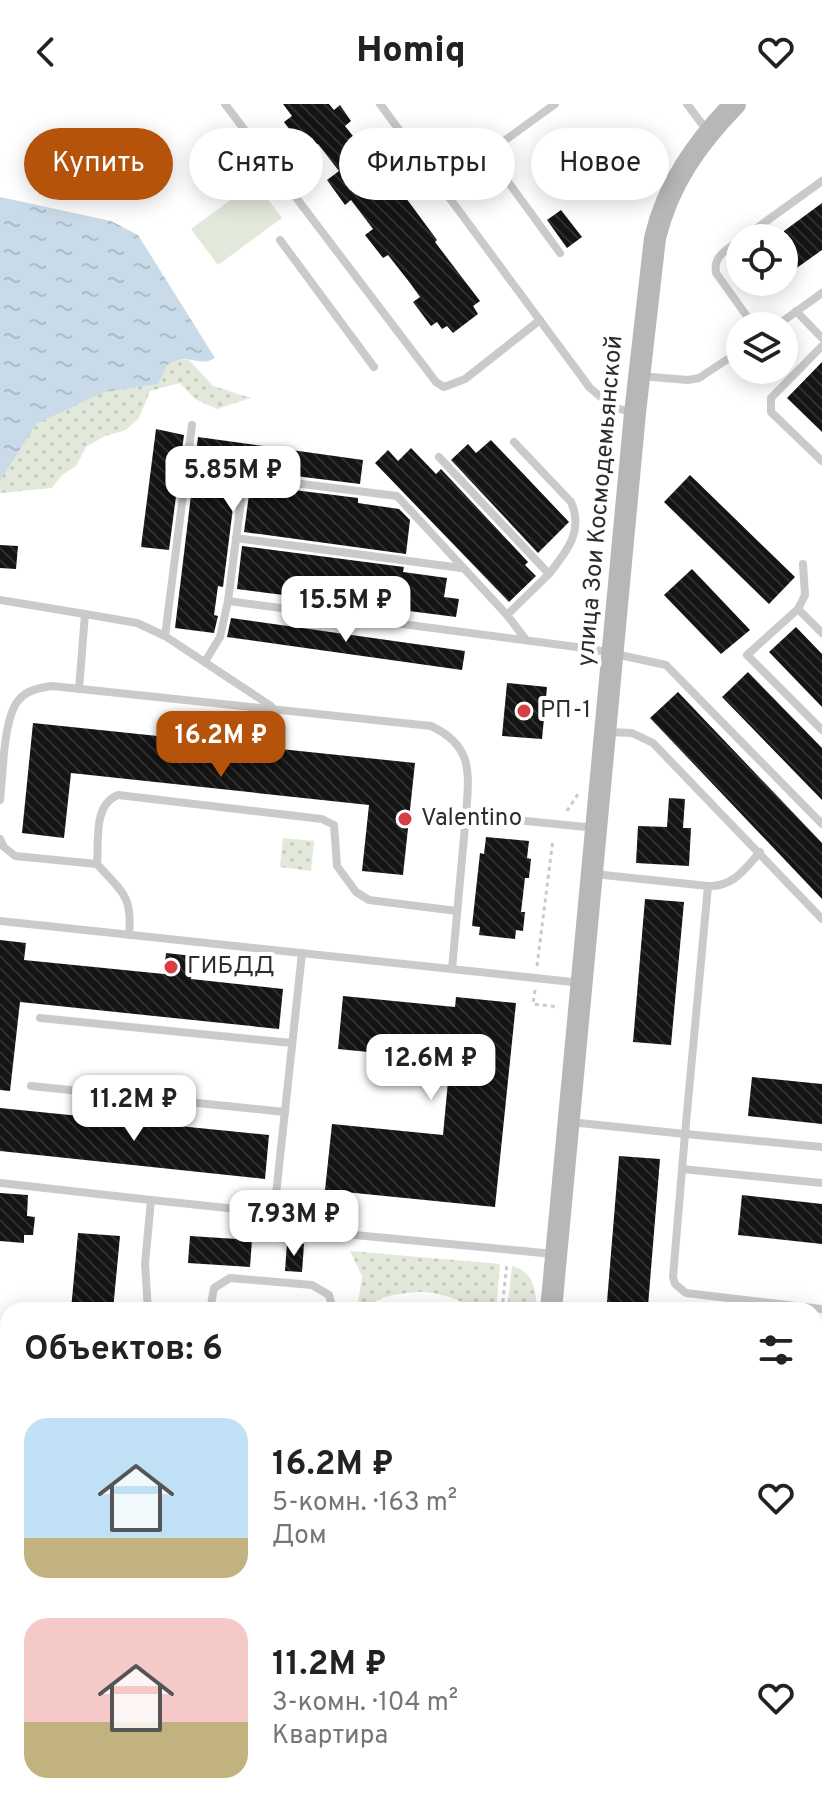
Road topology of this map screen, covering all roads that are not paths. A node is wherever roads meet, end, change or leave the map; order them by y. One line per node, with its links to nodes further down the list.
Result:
1 (225, 104): 19 (lane)
2 (380, 104): 6 (lane)
3 (555, 104): 7 (lane)
4 (687, 104): 8 (lane)
5 (735, 104): 8 (street, улица Зои Космодемьянской)
6 (398, 128)
7 (515, 133)
8 (709, 134): 24 (street, улица Зои Космодемьянской)
9 (822, 181): 12 (lane)
10 (515, 191): 15 (lane)
11 (452, 200): 19 (lane)
12 (763, 224)
13 (280, 240): 23 (lane)
14 (726, 250): 16 (lane)
15 (560, 253)
16 (726, 287)
17 (822, 293): 18 (lane)
18 (796, 311): 20 (lane)
19 (540, 320): 25 (lane)
20 (822, 338)
21 (822, 346): 29 (lane)
22 (726, 360): 24 (lane)
23 (374, 367)
24 (639, 376): 25 (street, улица Зои Космодемьянской)
25 (635, 413): 42 (street, улица Зои Космодемьянской)
26 (192, 425): 40 (lane)
27 (514, 442): 33 (lane)
28 (439, 457): 33 (lane)
29 (822, 461)
30 (236, 538): 32 (lane); 32 (lane); 35 (lane)
31 (803, 564): 36 (lane)
32 (461, 568): 38 (lane)
33 (549, 574): 38 (lane)
34 (0, 600): 37 (lane)
35 (228, 601): 41 (lane); 43 (lane)
36 (798, 609): 39 (lane); 46 (lane)
37 (85, 614): 40 (lane); 44 (lane)
38 (507, 615): 41 (lane)
39 (822, 633)
40 (165, 636): 43 (lane)
41 (526, 640): 42 (lane)
42 (613, 652): 47 (street, улица Зои Космодемьянской); 50 (lane)
43 (206, 660): 45 (lane)
44 (79, 689): 45 (lane); 48 (lane)
45 (274, 708): 49 (lane)
46 (822, 730)
47 (606, 732): 51 (street, улица Зои Космодемьянской); 53 (lane)
48 (0, 800)
49 (466, 815): 51 (lane); 57 (lane)
50 (822, 823)
51 (598, 828): 55 (street, улица Зои Космодемьянской)
52 (0, 839): 54 (lane)
53 (760, 852): 56 (lane); 58 (lane)
54 (97, 864): 57 (lane); 60 (lane)
55 (593, 874): 56 (lane); 63 (street, улица Зои Космодемьянской)
56 (708, 886): 69 (lane)
57 (457, 911): 62 (lane)
58 (822, 919)
59 (0, 921): 60 (lane)
60 (129, 935): 61 (lane)
61 (302, 953): 62 (lane); 65 (lane)
62 (452, 969): 63 (lane)
63 (583, 984): 68 (street, улица Зои Космодемьянской)
64 (40, 1018): 65 (lane)
65 (292, 1043): 67 (lane)
66 (31, 1086): 67 (lane)
67 (285, 1112): 75 (lane)
68 (569, 1122): 69 (lane); 76 (street, улица Зои Космодемьянской)
69 (685, 1134): 70 (lane); 71 (lane)
70 (822, 1147)
71 (682, 1169): 73 (lane); 81 (lane)
72 (0, 1183): 74 (lane)
73 (822, 1183)
74 (151, 1200): 75 (lane); 77 (lane)
75 (274, 1213): 76 (lane)
76 (557, 1254): 80 (street, улица Зои Космодемьянской)
77 (147, 1302)
78 (211, 1302): 79 (lane)
79 (331, 1302)
80 (552, 1302)
81 (762, 1302)

